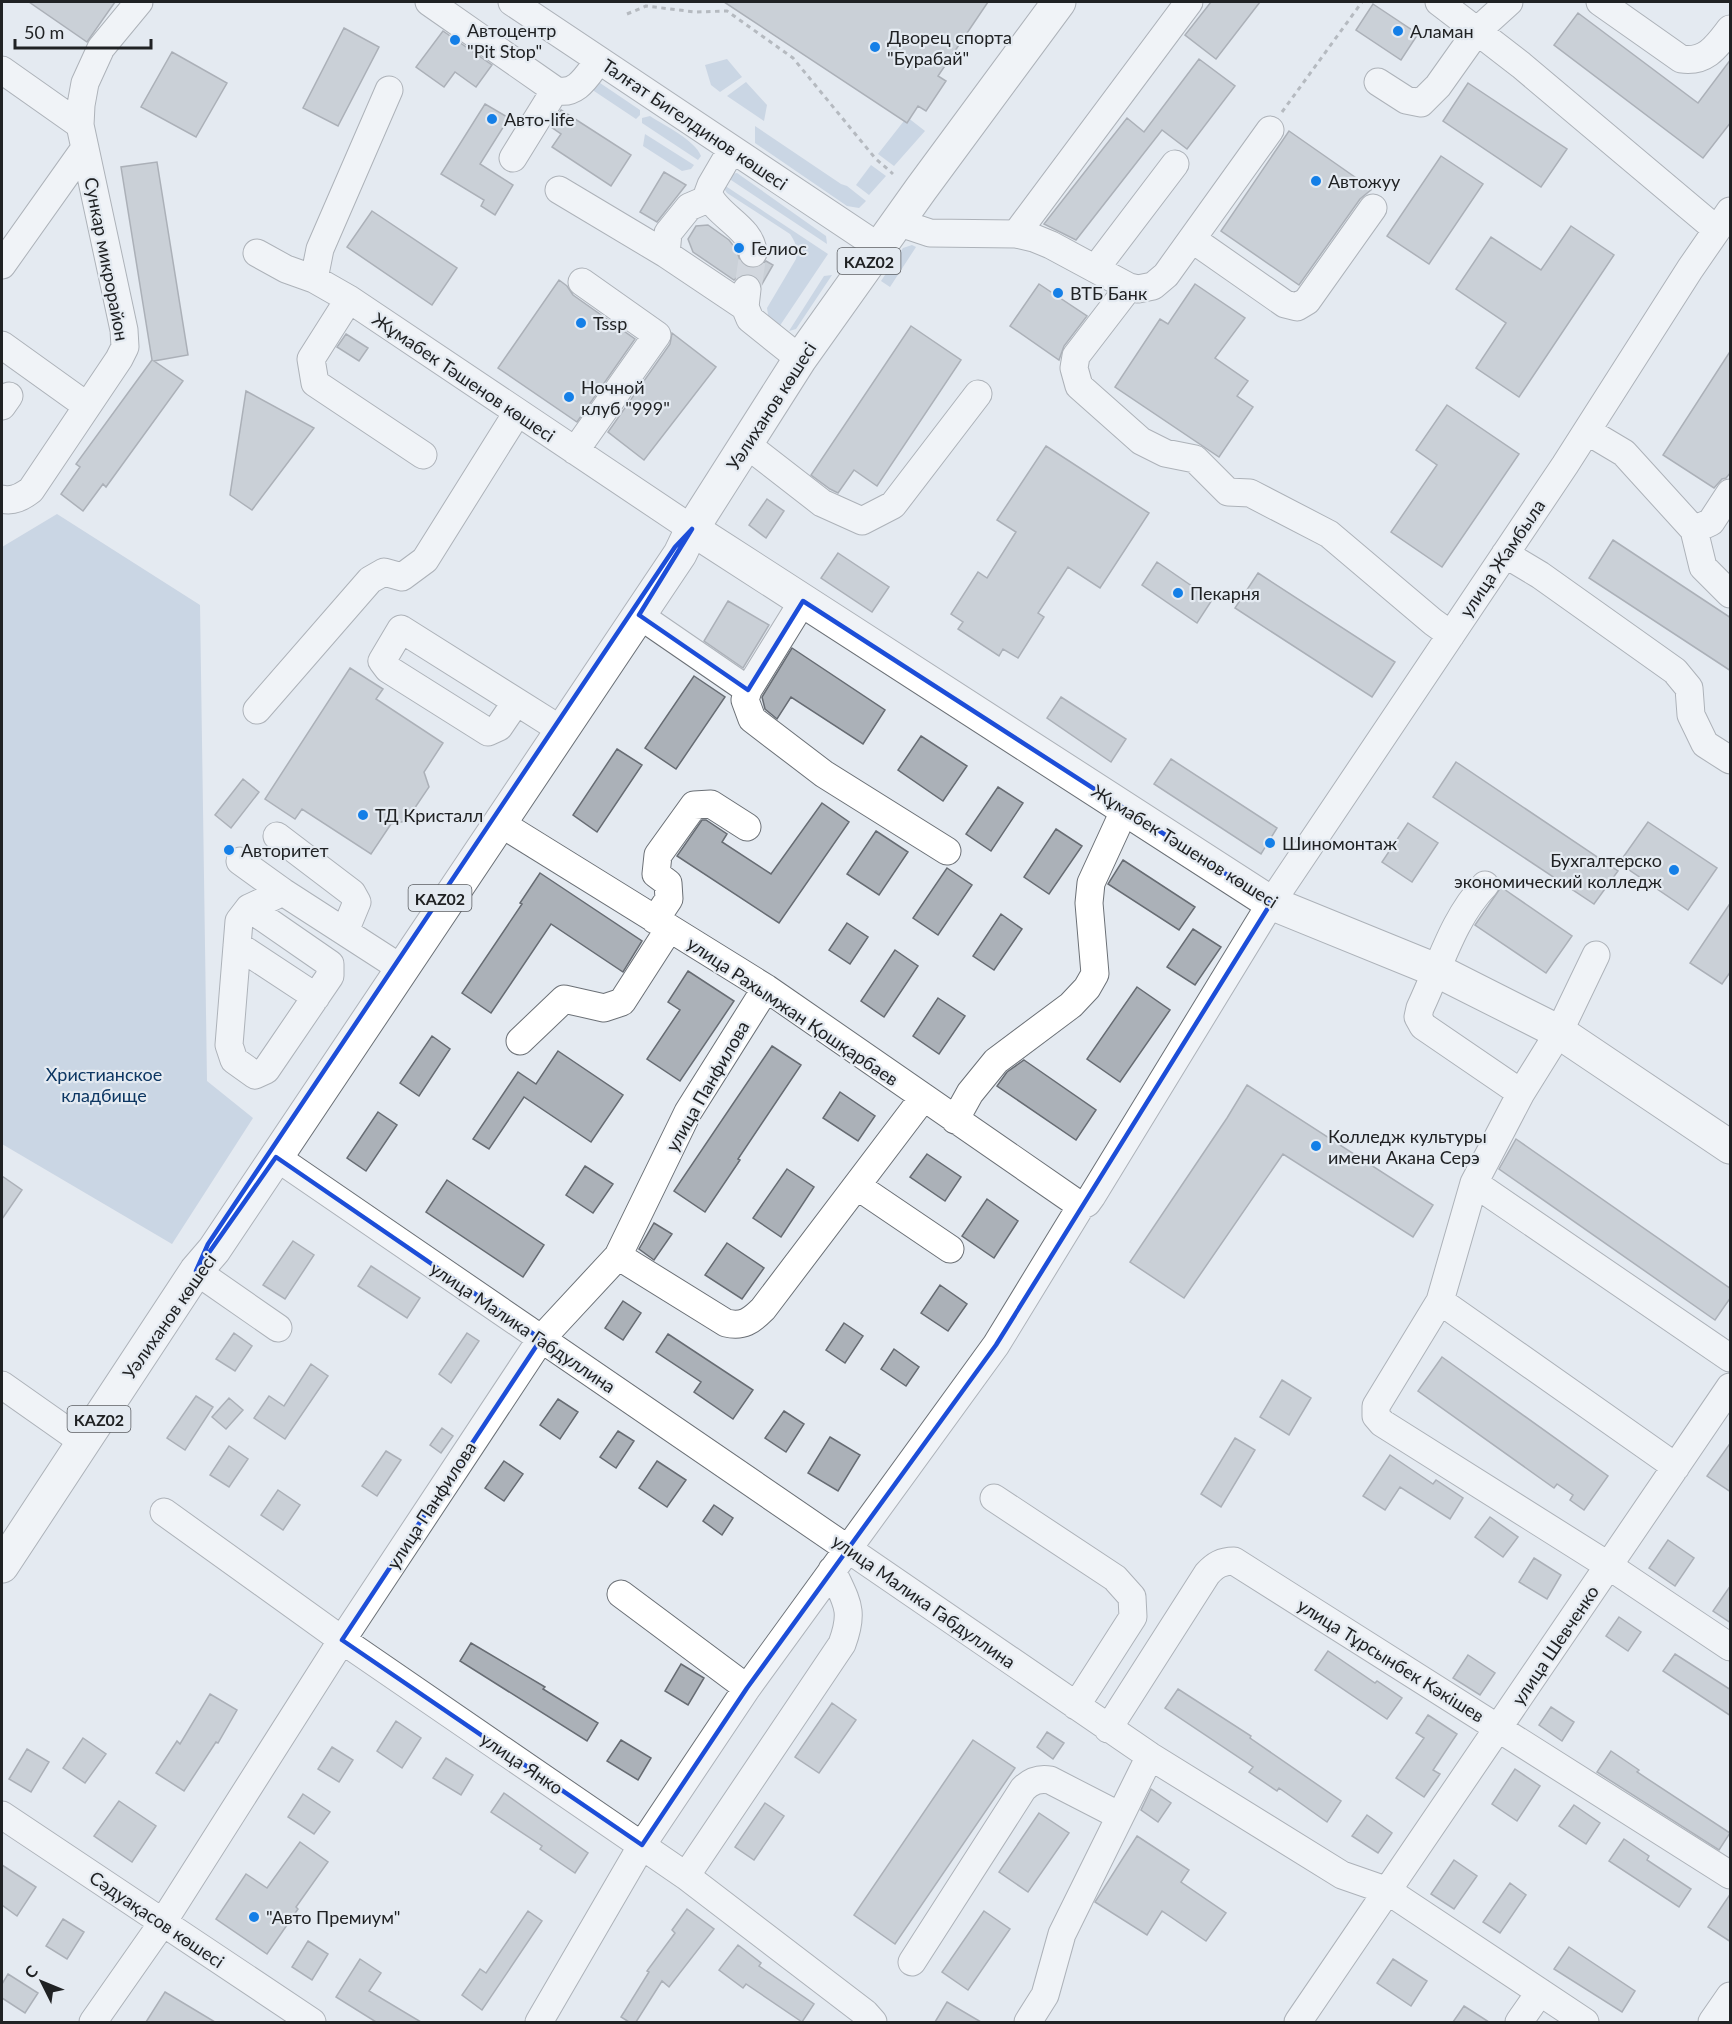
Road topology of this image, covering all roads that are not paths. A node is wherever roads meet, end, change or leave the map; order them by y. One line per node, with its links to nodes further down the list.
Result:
1 (139, 2): 17 (street)
2 (429, 2): 15 (street)
3 (512, 2): 11 (street, Талғат Бигелдинов көшесі)
4 (1059, 2): 26 (main road, Уәлиханов көшесі / KАZ02)
5 (1189, 2): 25 (street)
6 (1439, 2): 10 (street)
7 (1509, 2): 10 (street)
8 (1600, 2): 9 (street)
9 (1731, 29)
10 (1477, 31): 13 (street); 24 (street)
11 (598, 60): 15 (street); 18 (street, Талғат Бигелдинов көшесі)
12 (2, 70): 17 (street)
13 (1378, 82)
14 (389, 90): 33 (street)
15 (555, 90): 19 (street)
16 (1270, 130): 27 (street)
17 (83, 136): 31 (street); 40 (street, Сункар микрорайон)
18 (732, 149): 22 (street); 26 (street, Талғат Бигелдинов көшесі)
19 (513, 158)
20 (1175, 164): 32 (street)
21 (559, 190): 30 (street)
22 (710, 198): 29 (street); 30 (street)
23 (1373, 208): 27 (street)
24 (1724, 221): 42 (street, улица Жамбыла)
25 (1016, 234): 26 (street, Талғат Бигелдинов көшесі); 32 (street, Талғат Бигелдинов көшесі)
26 (888, 235): 38 (main road, Уәлиханов көшесі / KАZ02)
27 (1192, 239): 35 (street)
28 (257, 253): 33 (street, Жұмабек Тәшенов көшесі)
29 (753, 253)
30 (666, 254): 38 (street)
31 (2, 265)
32 (1096, 268): 35 (street, Талғат Бигелдинов көшесі)
33 (314, 279): 36 (street, Жұмабек Тәшенов көшесі)
34 (582, 282): 44 (street)
35 (1129, 287): 54 (street)
36 (349, 299): 41 (street, Жұмабек Тәшенов көшесі); 45 (street)
37 (2, 345): 40 (street)
38 (800, 358): 43 (main road, Уәлиханов көшесі / KАZ02)
39 (978, 394): 43 (street)
40 (87, 406): 47 (street, Сункар микрорайон)
41 (517, 413): 44 (street, Жұмабек Тәшенов көшесі); 57 (street)
42 (1587, 431): 49 (street); 50 (street, улица Жамбыла)
43 (746, 444): 48 (main road, Уәлиханов көшесі / KАZ02)
44 (575, 451): 48 (street, Жұмабек Тәшенов көшесі)
45 (423, 455)
46 (1731, 493): 49 (street)
47 (8, 499)
48 (679, 521): 52 (main road, Жұмабек Тәшенов көшесі); 53 (main road, Уәлиханов көшесі / KАZ02); 58 (main road, KАZ02)
49 (1694, 530): 51 (street)
50 (1505, 554): 54 (street, улица Жамбыла); 59 (street)
51 (1731, 594)
52 (803, 601): 55 (street); 60 (main road, Жұмабек Тәшенов көшесі)
53 (639, 615): 55 (street); 61 (main road, Уәлиханов көшесі / KАZ02)
54 (1451, 635): 68 (street, улица Жамбыла)
55 (748, 690): 64 (street)
56 (516, 702): 56 (street); 58 (street)
57 (257, 710)
58 (555, 726): 74 (main road, KАZ02)
59 (1731, 760)
60 (1125, 809): 68 (main road, Жұмабек Тәшенов көшесі); 82 (street)
61 (500, 823): 70 (street, улица Рахымжан Қошқарбаев); 84 (main road, KАZ02)
62 (747, 827): 70 (street)
63 (277, 836): 71 (street)
64 (947, 851)
65 (240, 861): 67 (street)
66 (1485, 885): 75 (street)
67 (284, 892): 69 (street); 71 (street)
68 (1271, 903): 75 (main road, Жұмабек Тәшенов көшесі); 87 (street, улица Жамбыла)
69 (249, 908): 72 (street); 77 (street)
70 (662, 924): 76 (street, улица Рахымжан Қошқарбаев); 79 (street)
71 (345, 931): 74 (street)
72 (237, 945): 77 (street); 77 (street)
73 (1596, 955): 78 (street)
74 (396, 965): 90 (main road, KАZ02)
75 (1437, 970): 78 (main road, Жұмабек Тәшенов көшесі); 80 (street)
76 (766, 988): 81 (street, улица Рахымжан Қошқарбаев); 89 (street, улица Панфилова)
77 (316, 997)
78 (1559, 1032): 80 (street); 83 (main road, Жұмабек Тәшенов көшесі)
79 (520, 1041)
80 (1521, 1093): 85 (street)
81 (923, 1098): 82 (street, улица Рахымжан Қошқарбаев); 86 (street)
82 (955, 1120): 87 (street, улица Рахымжан Қошқарбаев)
83 (1731, 1148)
84 (276, 1157): 90 (main road, Уәлиханов көшесі / KАZ02); 93 (street, улица Малика Габдуллина)
85 (1474, 1184): 91 (street); 94 (street)
86 (857, 1186): 88 (street); 89 (street)
87 (1081, 1206): 101 (street, улица Жамбыла)
88 (950, 1249)
89 (618, 1256): 93 (street, улица Панфилова)
90 (196, 1271): 92 (street); 97 (main road, Уәлиханов көшесі / KАZ02)
91 (1440, 1301): 98 (street); 103 (street)
92 (278, 1328)
93 (541, 1339): 101 (street, улица Малика Габдуллина); 105 (street, улица Панфилова)
94 (1731, 1358)
95 (2, 1386): 97 (street)
96 (1726, 1404): 98 (street, улица Шевченко)
97 (83, 1442): 102 (main road, Уәлиханов көшесі / KАZ02)
98 (1676, 1467): 103 (street, улица Шевченко)
99 (994, 1498): 108 (street)
100 (164, 1512): 105 (street, улица Янко)
101 (840, 1559): 107 (street, улица Жамбыла); 108 (street, улица Малика Габдуллина); 116 (street)
102 (2, 1566)
103 (1609, 1566): 106 (street); 109 (street, улица Шевченко)
104 (621, 1594): 107 (street)
105 (342, 1640): 114 (street, улица Янко); 118 (street, улица Панфилова)
106 (1731, 1647)
107 (747, 1688): 114 (street, улица Жамбыла)
108 (1076, 1706): 110 (street, улица Малика Габдуллина)
109 (1498, 1728): 110 (street, улица Тұрсынбек Кәкішев); 115 (street, улица Тұрсынбек Кәкішев); 117 (street, улица Шевченко)
110 (1108, 1729): 111 (street, улица Малика Габдуллина)
111 (1150, 1756): 113 (street); 117 (street, улица Малика Габдуллина)
112 (2, 1815): 118 (street, Сәдуақасов көшесі)
113 (1120, 1816): 119 (street); 126 (street)
114 (642, 1845): 116 (street, улица Янко); 124 (street, улица Жамбыла)
115 (1731, 1875)
116 (686, 1876): 125 (street, улица Янко)
117 (1388, 1891): 120 (street, улица Малика Габдуллина); 127 (street, улица Шевченко)
118 (163, 1922): 122 (street, улица Панфилова); 123 (street, Сәдуақасов көшесі)
119 (912, 1962)
120 (1540, 1992): 128 (street); 129 (street, улица Малика Габдуллина)
121 (1731, 1996): 130 (street)
122 (93, 2022)
123 (312, 2022)
124 (538, 2022)
125 (873, 2022)
126 (1029, 2022)
127 (1298, 2022)
128 (1519, 2022)
129 (1585, 2022)
130 (1712, 2022)

